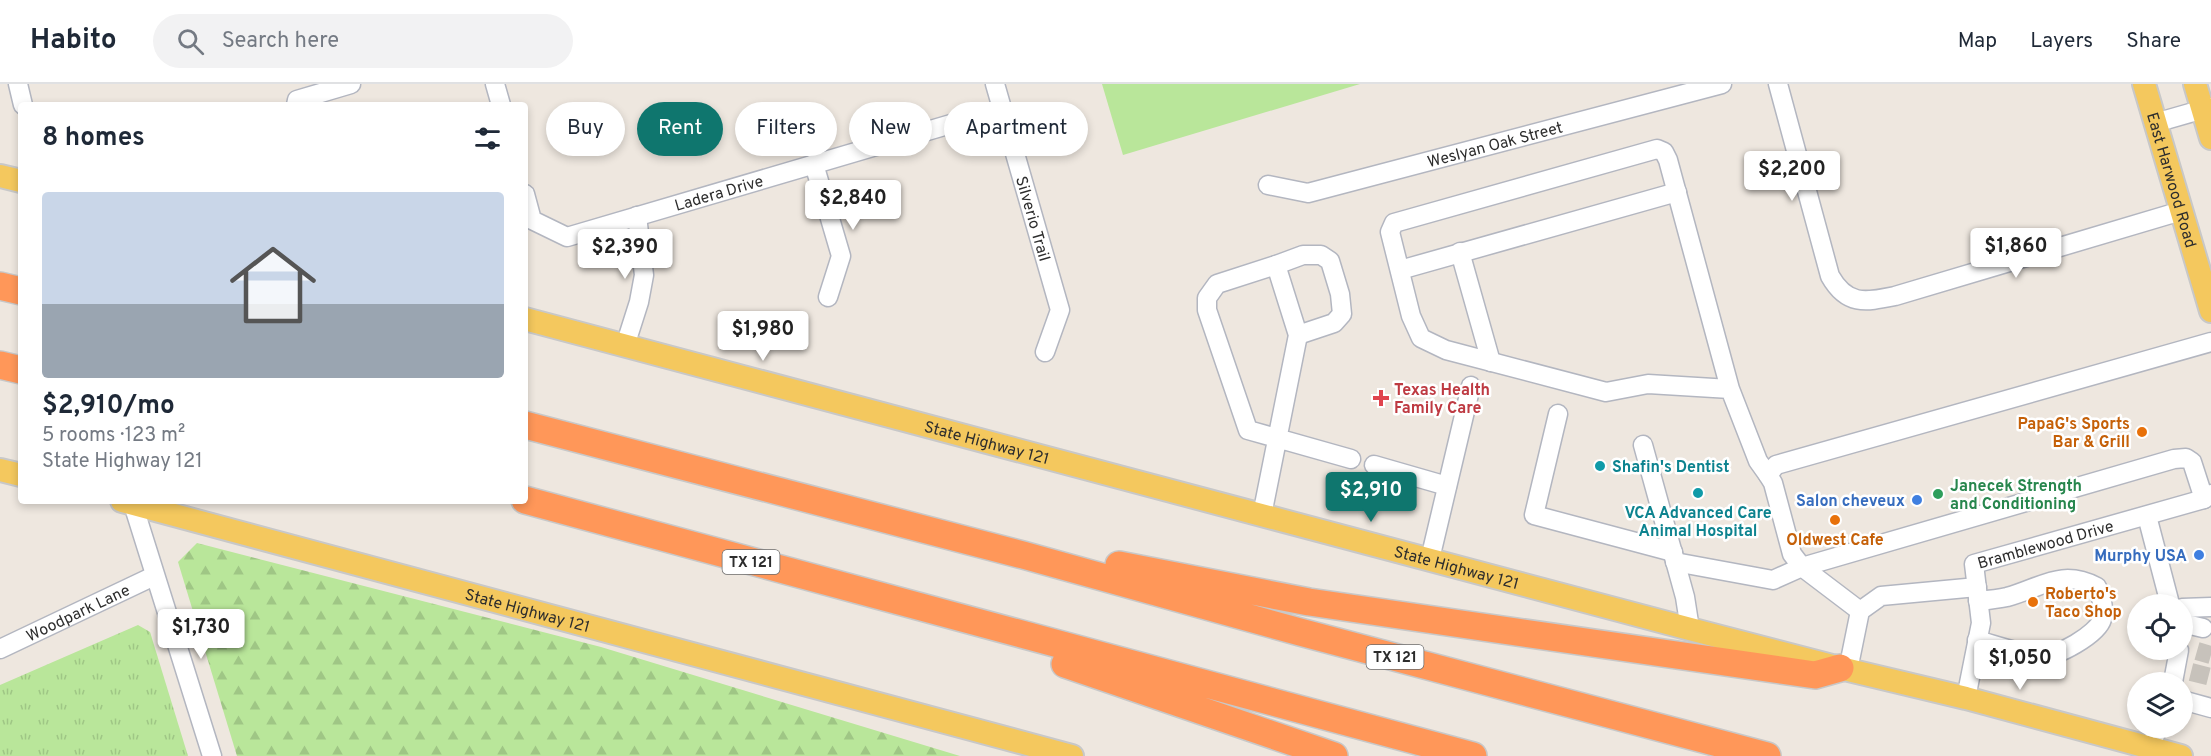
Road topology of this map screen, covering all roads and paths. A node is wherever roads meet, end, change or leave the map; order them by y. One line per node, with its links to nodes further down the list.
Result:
1 (18, 84): 9 (street)
2 (351, 84): 10 (street)
3 (495, 84): 11 (street)
4 (995, 84): 12 (street, Silverio Trail)
5 (1722, 84): 21 (street, Weslyan Oak Street)
6 (1778, 84): 24 (street)
7 (2144, 84): 14 (main road, East Harwood Road)
8 (2195, 84): 13 (main road)
9 (22, 102)
10 (297, 102)
11 (500, 102)
12 (1000, 102)
13 (2207, 108): 14 (street); 16 (main road)
14 (2155, 123): 24 (main road, East Harwood Road)
15 (944, 126): 18 (street, Ladera Drive)
16 (2211, 138)
17 (1016, 156): 37 (street, Silverio Trail)
18 (814, 164): 25 (street, Ladera Drive); 31 (street)
19 (0, 176): 20 (main road)
20 (18, 180)
21 (1268, 184)
22 (1677, 192): 26 (street); 28 (street); 40 (street)
23 (528, 205): 25 (street, Ladera Drive)
24 (2181, 211): 32 (main road, East Harwood Road)
25 (637, 216): 36 (street)
26 (1461, 252): 28 (street); 38 (street)
27 (1276, 265): 34 (street); 34 (street); 43 (street)
28 (1400, 270): 38 (street)
29 (0, 286): 30 (highway)
30 (18, 290)
31 (828, 297)
32 (2211, 311)
33 (528, 320): 36 (main road, State Highway 121)
34 (1298, 335): 43 (street)
35 (2211, 342): 49 (street)
36 (625, 346): 55 (main road, State Highway 121)
37 (1045, 352)
38 (1491, 363): 40 (street)
39 (1472, 386): 50 (street)
40 (1730, 389): 49 (street)
41 (1558, 414): 58 (street)
42 (528, 426): 57 (highway, TX 121)
43 (1277, 439): 45 (street); 55 (street)
44 (1643, 445): 58 (street)
45 (1351, 459)
46 (1374, 465): 50 (street)
47 (0, 470): 48 (main road)
48 (18, 474)
49 (1768, 475): 60 (street)
50 (1447, 486): 59 (street)
51 (2207, 497): 56 (street, Bramblewood Drive); 60 (street)
52 (528, 501): 67 (highway, TX 121)
53 (130, 504): 61 (street)
54 (136, 504): 80 (main road, State Highway 121)
55 (1262, 515): 59 (main road, State Highway 121)
56 (2147, 516): 62 (street, Bramblewood Drive); 63 (street)
57 (1023, 555): 73 (highway); 83 (highway, TX 121)
58 (1674, 557): 60 (street); 70 (street)
59 (1430, 559): 70 (main road, State Highway 121)
60 (1802, 567): 66 (street)
61 (154, 576): 72 (street, Woodpark Lane); 79 (street)
62 (1978, 594): 66 (street); 71 (street, Bramblewood Drive); 71 (street)
63 (2167, 594)
64 (2211, 607): 65 (street)
65 (2193, 608)
66 (1860, 611): 73 (street)
67 (976, 623): 81 (highway); 82 (highway, TX 121)
68 (2193, 625): 69 (street)
69 (2203, 628)
70 (1690, 629): 73 (main road, State Highway 121)
71 (1977, 640): 74 (street, Bramblewood Drive)
72 (0, 649)
73 (1844, 669): 74 (main road, State Highway 121)
74 (1966, 698): 77 (main road, State Highway 121)
75 (2193, 703): 76 (street)
76 (2211, 708)
77 (2127, 732)
78 (2154, 738): 84 (main road, State Highway 121)
79 (212, 756)
80 (1072, 756)
81 (1334, 756)
82 (1473, 756)
83 (1767, 756)
84 (2181, 756)

